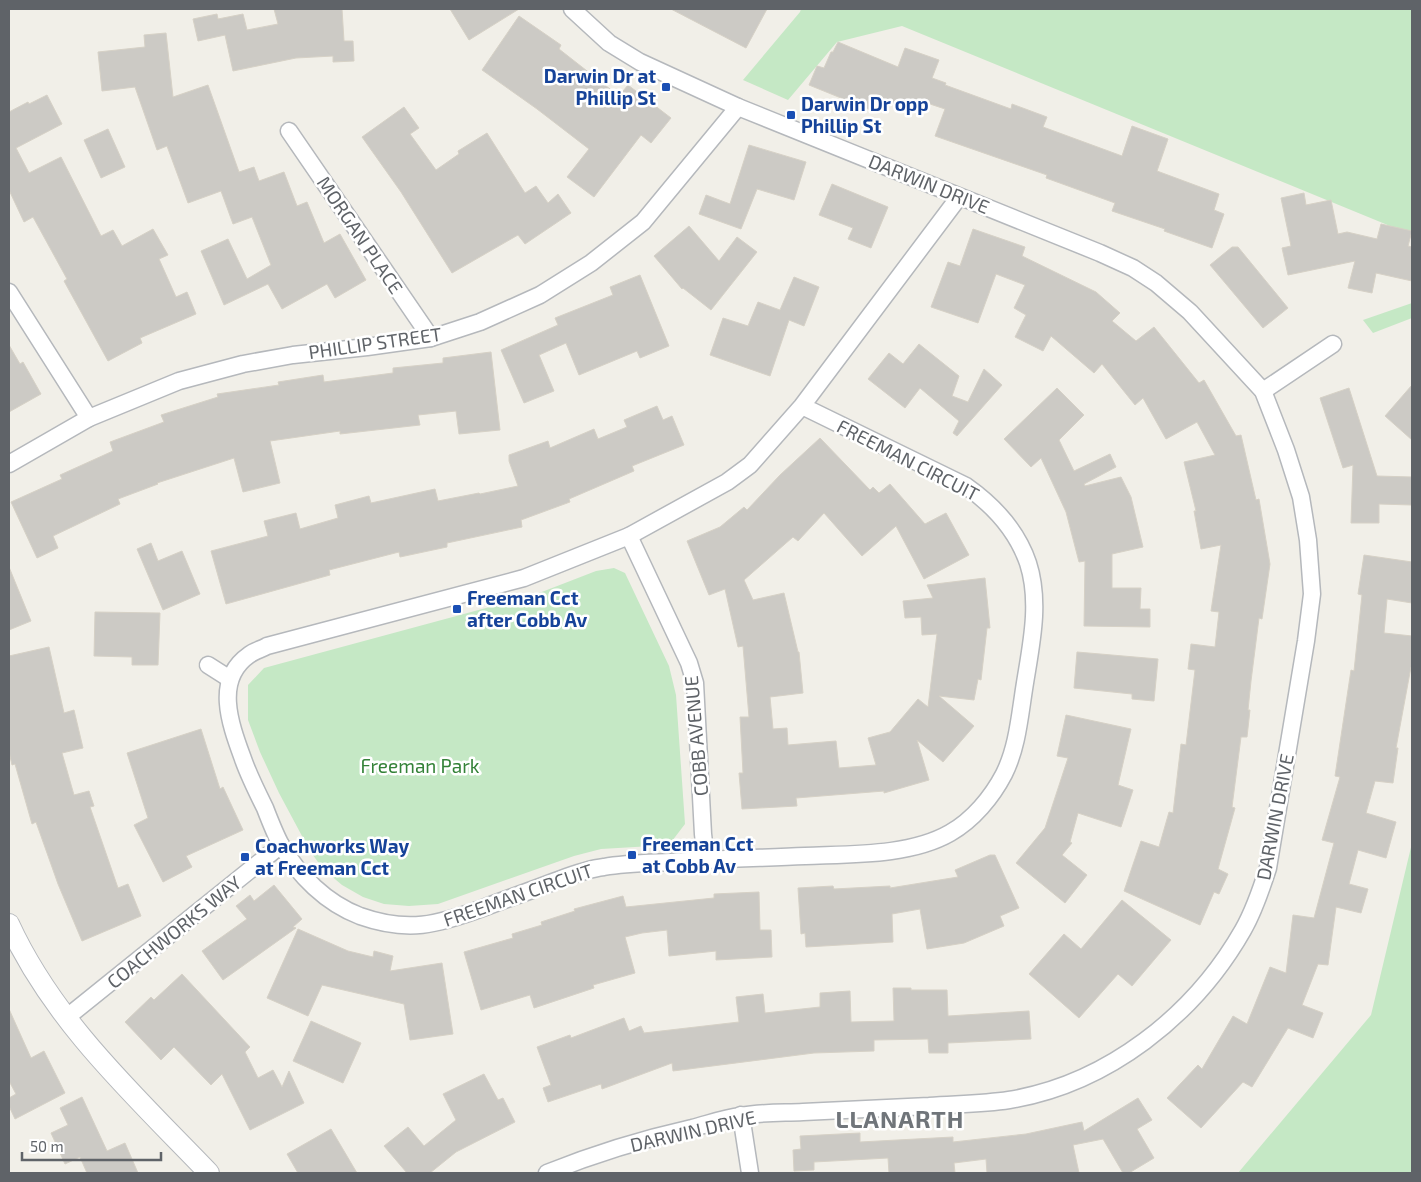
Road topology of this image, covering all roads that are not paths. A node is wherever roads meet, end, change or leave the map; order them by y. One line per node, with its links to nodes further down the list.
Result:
1 (572, 9): 2 (street, DARWIN DRIVE)
2 (738, 107): 4 (street, DARWIN DRIVE); 6 (street, PHILLIP STREET)
3 (289, 132): 6 (street, MORGAN PLACE)
4 (959, 197): 8 (street, DARWIN DRIVE); 9 (street)
5 (9, 292): 10 (street)
6 (431, 338): 10 (street, PHILLIP STREET)
7 (1333, 344): 8 (street)
8 (1263, 390): 19 (street, DARWIN DRIVE)
9 (802, 406): 12 (street); 16 (street, FREEMAN CIRCUIT)
10 (89, 418): 11 (street, PHILLIP STREET)
11 (9, 464)
12 (630, 536): 14 (street); 16 (street, COBB AVENUE)
13 (208, 665): 14 (street)
14 (230, 679): 15 (street, FREEMAN CIRCUIT)
15 (282, 845): 16 (street, FREEMAN CIRCUIT); 18 (street, COACHWORKS WAY)
16 (706, 860)
17 (9, 924): 18 (street)
18 (66, 1018): 20 (street)
19 (742, 1115): 21 (street, DARWIN DRIVE); 22 (street)
20 (210, 1173)
21 (548, 1173)
22 (750, 1173)

